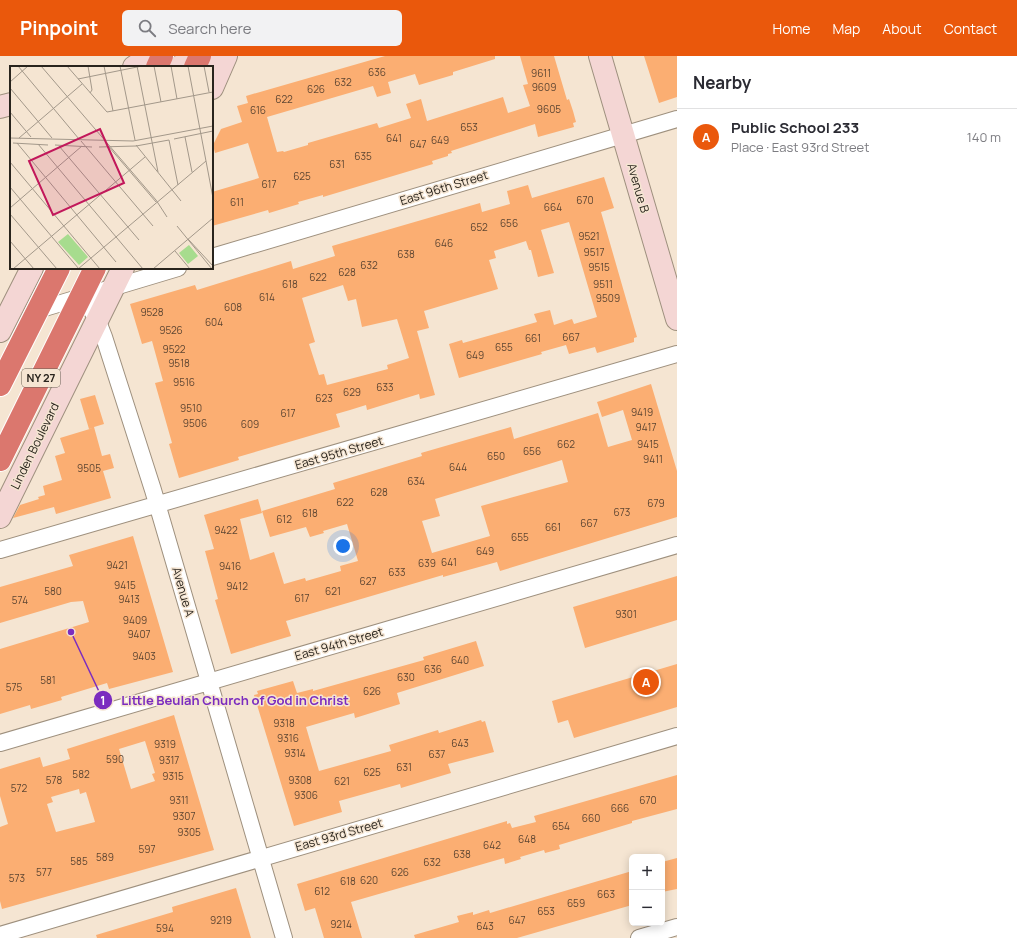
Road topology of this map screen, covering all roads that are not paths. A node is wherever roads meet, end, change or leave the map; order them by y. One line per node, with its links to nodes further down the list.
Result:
1 (136, 56): 7 (street)
2 (151, 56): 8 (street)
3 (162, 56): 9 (highway)
4 (226, 56): 11 (street)
5 (600, 56): 15 (street, Avenue B)
6 (200, 60): 10 (street)
7 (131, 66)
8 (136, 66)
9 (157, 66)
10 (181, 66)
11 (213, 86)
12 (10, 104): 13 (street)
13 (0, 107)
14 (677, 119): 15 (street, East 96th Street)
15 (622, 135): 16 (street, East 96th Street); 26 (street, Avenue B)
16 (213, 258)
17 (31, 269): 27 (street)
18 (58, 269): 24 (highway, NY 27)
19 (96, 269): 23 (highway, Linden Boulevard / NY 27)
20 (122, 269): 22 (street, Linden Boulevard)
21 (175, 269): 22 (street)
22 (113, 287): 23 (street); 25 (street, Linden Boulevard)
23 (82, 296): 24 (street); 25 (street, Avenue A); 30 (highway, Linden Boulevard / NY 27)
24 (38, 310): 29 (highway, NY 27)
25 (97, 319): 31 (street, Avenue A); 32 (street, Linden Boulevard)
26 (677, 319)
27 (3, 321)
28 (677, 354): 31 (street, East 95th Street)
29 (0, 385)
30 (0, 460)
31 (158, 506): 34 (street, East 95th Street); 35 (street, Avenue A)
32 (0, 517)
33 (677, 545): 35 (street, East 94th Street)
34 (0, 550)
35 (210, 682): 37 (street, East 94th Street); 38 (street, Avenue A)
36 (677, 736): 38 (street, East 93rd Street)
37 (0, 743)
38 (261, 858): 40 (street, East 93rd Street); 41 (street, Avenue A)
39 (677, 927): 42 (street)
40 (0, 935)
41 (284, 938)
42 (639, 938)

